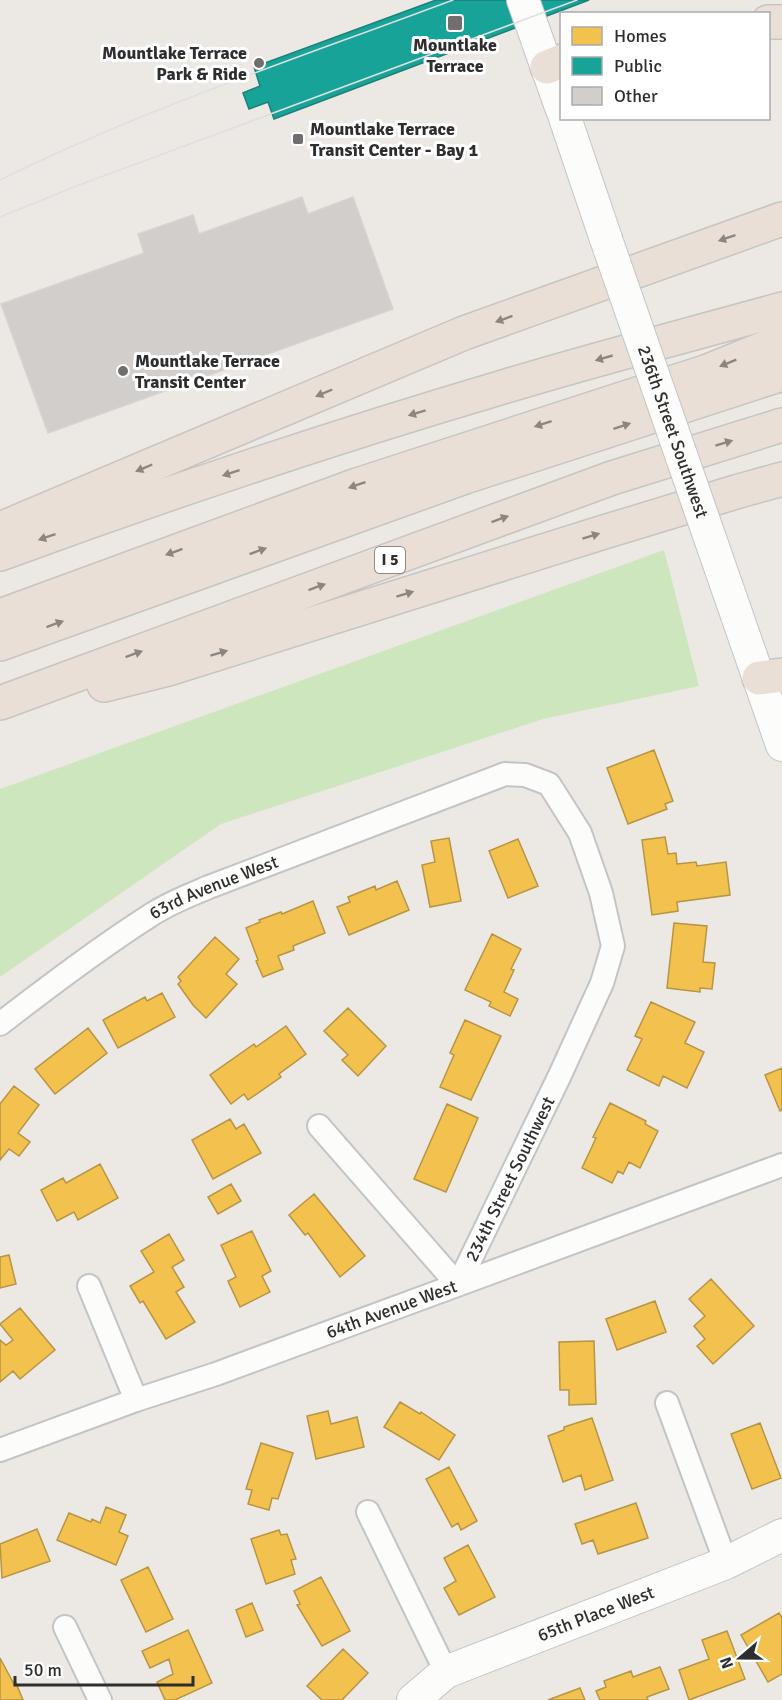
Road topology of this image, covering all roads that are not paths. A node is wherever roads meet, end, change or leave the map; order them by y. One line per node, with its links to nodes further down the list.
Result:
1 (523, 0): 2 (main road)
2 (554, 64): 3 (main road)
3 (560, 103)
4 (566, 120): 15 (main road, 236th Street Southwest, bridge)
5 (782, 219): 11 (highway, one-way to 11)
6 (782, 309): 12 (highway, one-way to 12)
7 (782, 341): 13 (highway, one-way to 13)
8 (782, 374): 14 (highway, one-way to 8)
9 (782, 425): 16 (highway, I 5, one-way to 9)
10 (782, 479): 17 (highway, one-way to 10)
11 (0, 529)
12 (0, 554)
13 (0, 616)
14 (0, 644)
15 (770, 676): 18 (main road, 236th Street Southwest)
16 (0, 704)
17 (0, 710)
18 (782, 745)
19 (0, 1024): 20 (street, 63rd Avenue West)
20 (560, 1075): 23 (street, 234th Street Southwest)
21 (319, 1126): 23 (street)
22 (782, 1165): 23 (street, 64th Avenue West)
23 (458, 1284): 25 (street, 64th Avenue West)
24 (89, 1286): 25 (street)
25 (136, 1400): 27 (street, 64th Avenue West)
26 (667, 1403): 30 (street)
27 (0, 1450)
28 (368, 1512): 32 (street)
29 (782, 1535): 30 (main road, 65th Place West)
30 (726, 1563): 32 (main road, 65th Place West)
31 (65, 1627): 33 (street)
32 (446, 1672): 34 (main road, 65th Place West)
33 (99, 1700)
34 (413, 1700)

